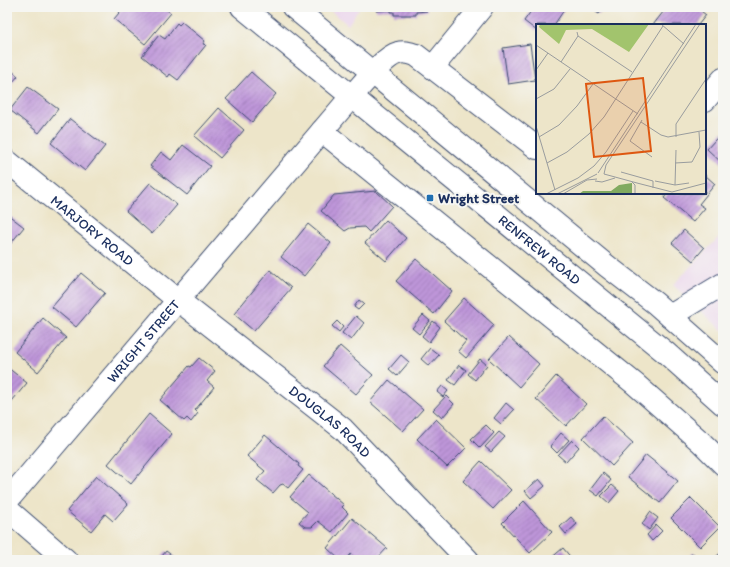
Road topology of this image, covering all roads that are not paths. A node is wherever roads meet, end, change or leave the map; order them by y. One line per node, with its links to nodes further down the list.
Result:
1 (242, 7): 7 (street, RENFREW ROAD)
2 (293, 7): 5 (street)
3 (482, 7): 4 (street)
4 (425, 61): 5 (street, WRIGHT STREET); 10 (street)
5 (373, 73): 7 (street, WRIGHT STREET); 14 (street)
6 (723, 79): 8 (street)
7 (351, 97): 9 (street, WRIGHT STREET); 16 (street, RENFREW ROAD)
8 (706, 99)
9 (322, 131): 13 (street, WRIGHT STREET); 17 (street)
10 (536, 147)
11 (7, 161): 13 (street, MARJORY ROAD)
12 (723, 284): 14 (street)
13 (178, 300): 18 (street, WRIGHT STREET); 21 (street, DOUGLAS ROAD)
14 (670, 316): 15 (street)
15 (723, 363)
16 (723, 404)
17 (723, 464)
18 (7, 501)
19 (7, 509): 20 (street)
20 (66, 560)
21 (468, 560)

